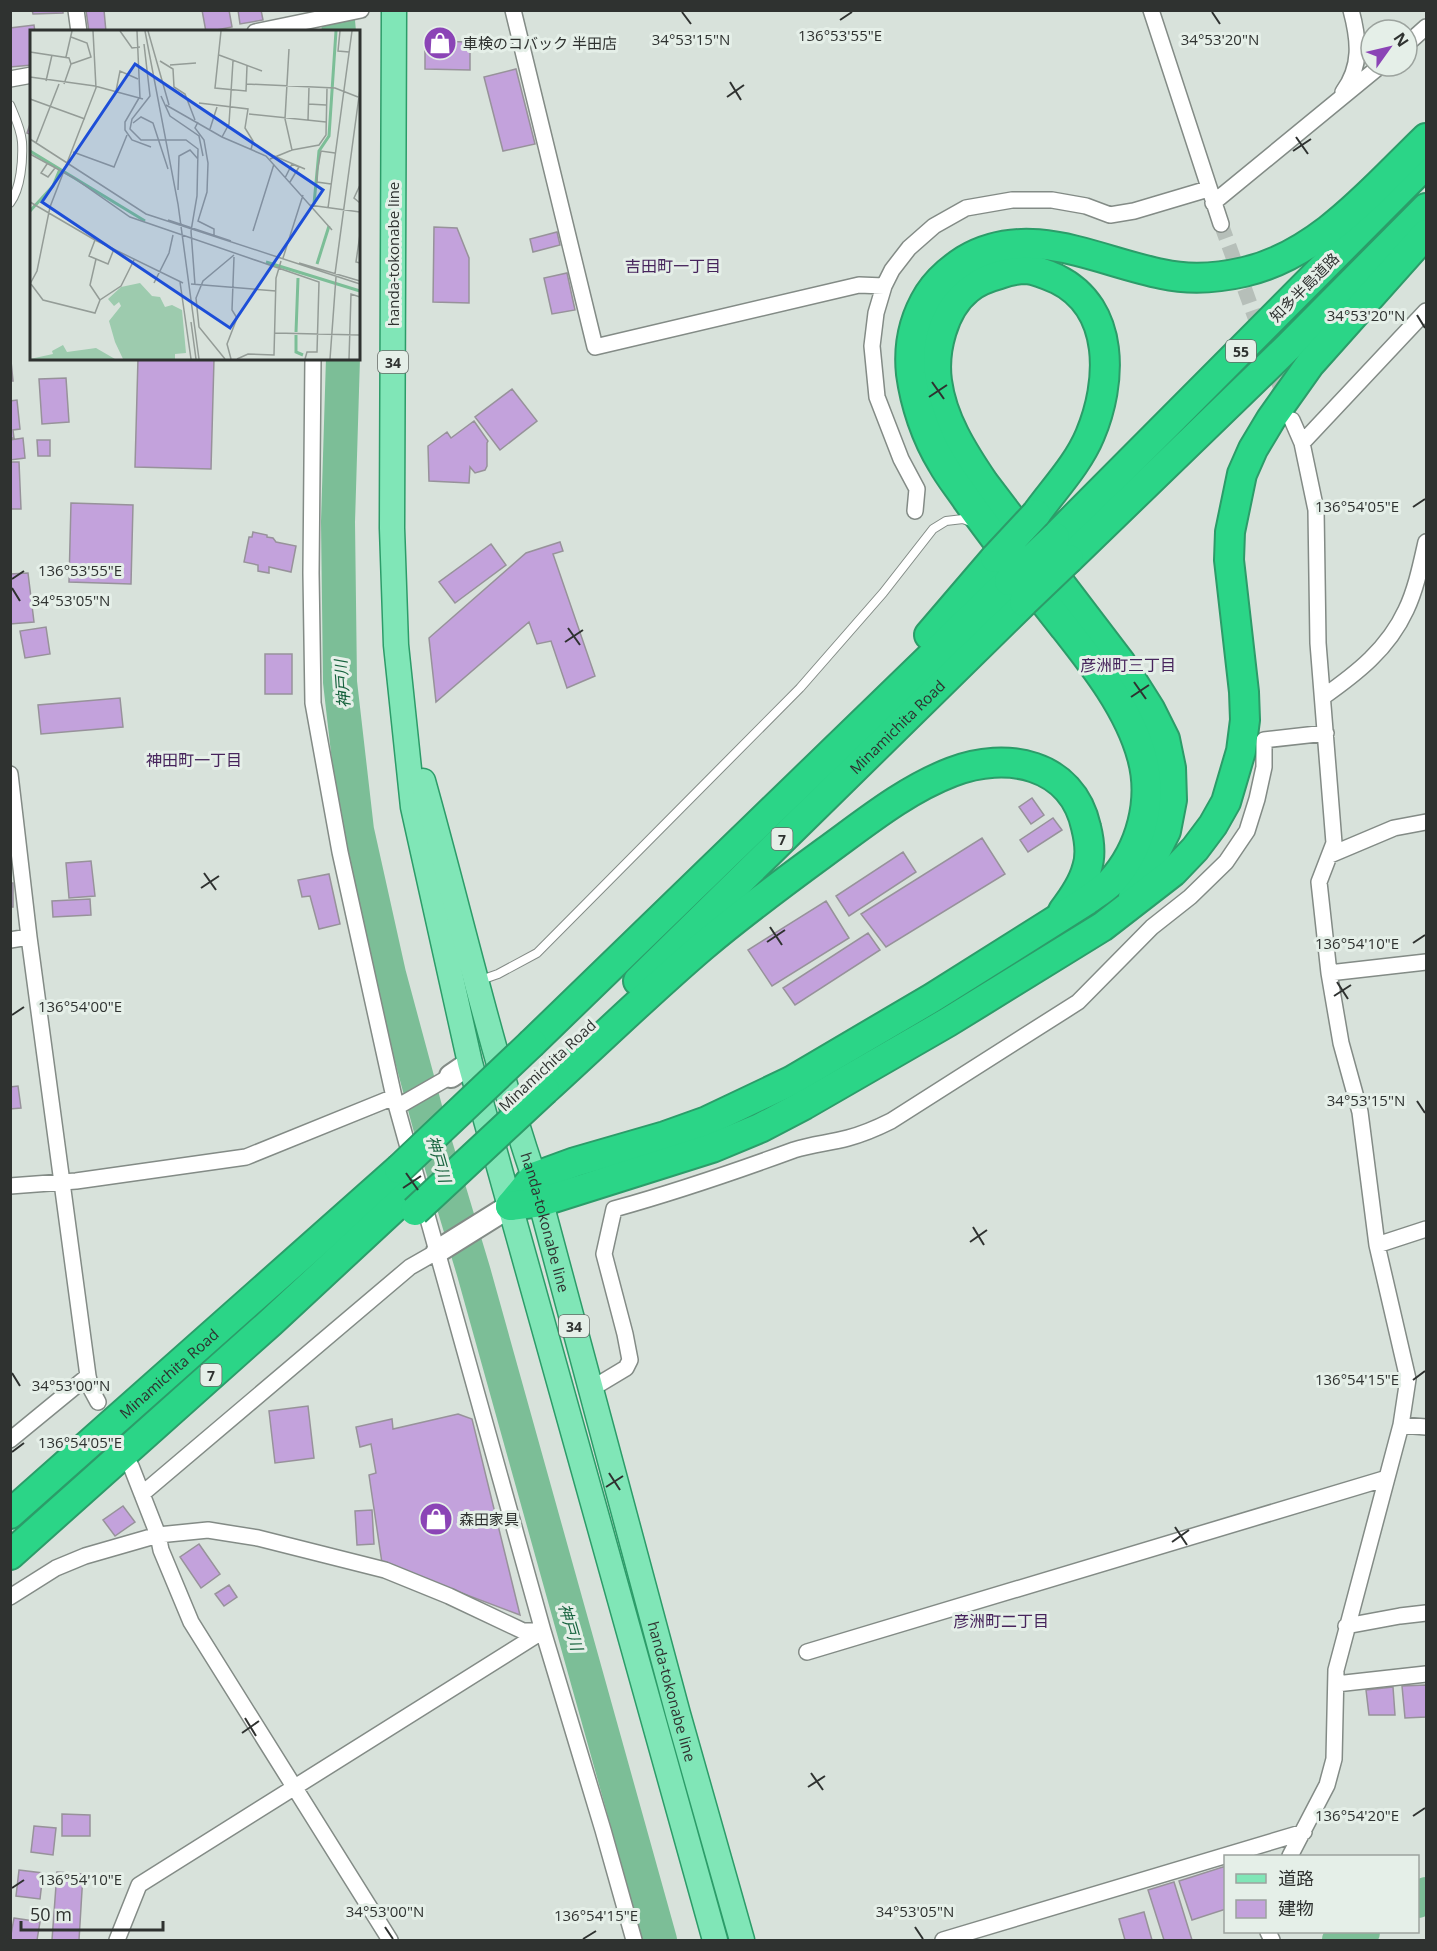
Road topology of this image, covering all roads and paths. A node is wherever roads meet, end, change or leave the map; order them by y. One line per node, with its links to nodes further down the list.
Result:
1 (76, 10): 8 (street)
2 (361, 10): 7 (street)
3 (394, 10): 33 (main road, handa-tokonabe line / 34)
4 (513, 10): 22 (street)
5 (1151, 10): 17 (street)
6 (1351, 10): 13 (street)
7 (315, 21): 9 (street)
8 (80, 30)
9 (266, 30)
10 (30, 75): 12 (street)
11 (1365, 78): 13 (street)
12 (10, 79)
13 (1334, 104): 17 (street)
14 (10, 105): 18 (lane)
15 (1426, 138): 28 (highway)
16 (1426, 164): 30 (highway, 知多半島道路 / 55)
17 (1211, 196): 20 (street); 22 (street)
18 (10, 203)
19 (1426, 208): 30 (highway, 知多半島道路 / 55)
20 (1221, 224)
21 (1426, 234): 38 (highway)
22 (884, 286): 27 (street)
23 (1426, 311): 26 (street)
24 (313, 360): 47 (street)
25 (1292, 420): 26 (street)
26 (1302, 443): 32 (street)
27 (915, 511)
28 (986, 527): 39 (highway); 44 (lane)
29 (1426, 542): 32 (street)
30 (1062, 548): 31 (highway, Minamichita Road / 7, bridge)
31 (1009, 580): 38 (highway, bridge); 46 (highway, Minamichita Road / 7); 51 (highway, Minamichita Road / 7, bridge)
32 (1323, 697): 34 (street)
33 (404, 712): 44 (main road, handa-tokonabe line / 34); 45 (main road, handa-tokonabe line / 34)
34 (1326, 733): 37 (street); 57 (street)
35 (10, 774): 40 (street)
36 (1426, 822): 37 (street)
37 (1330, 855): 43 (street)
38 (1127, 906): 50 (highway)
39 (1054, 922): 46 (highway); 50 (highway)
40 (28, 938): 41 (street); 48 (street)
41 (10, 940)
42 (1426, 962): 43 (street)
43 (1329, 973): 54 (street)
44 (477, 981): 50 (main road, handa-tokonabe line / 34)
45 (460, 1070): 47 (street); 52 (main road, handa-tokonabe line / 34)
46 (542, 1082): 51 (highway, Minamichita Road / 7)
47 (399, 1102): 48 (street); 55 (street)
48 (62, 1181): 49 (street); 56 (street)
49 (10, 1186)
50 (538, 1190): 52 (highway); 57 (main road, handa-tokonabe line / 34)
51 (408, 1191): 65 (highway, Minamichita Road / 7); 67 (highway, Minamichita Road / 7)
52 (501, 1212): 55 (street); 83 (main road, handa-tokonabe line / 34)
53 (1426, 1229): 54 (street)
54 (1377, 1245): 59 (street)
55 (438, 1251): 64 (street); 71 (street)
56 (88, 1376): 58 (street); 61 (street)
57 (591, 1389): 84 (main road, handa-tokonabe line / 34)
58 (98, 1402)
59 (1401, 1425): 60 (street); 63 (street)
60 (1426, 1427)
61 (10, 1440)
62 (131, 1466): 64 (street)
63 (1387, 1478): 70 (street); 72 (street)
64 (142, 1494): 66 (street)
65 (10, 1514)
66 (158, 1535): 68 (street); 71 (street); 75 (street)
67 (10, 1555)
68 (10, 1597)
69 (1426, 1613): 70 (street)
70 (1346, 1626): 74 (street)
71 (543, 1631): 75 (street); 82 (street)
72 (807, 1652)
73 (1426, 1674): 74 (street)
74 (1336, 1684): 76 (street)
75 (295, 1788): 80 (street); 81 (street)
76 (1304, 1832): 77 (street); 78 (street)
77 (1228, 1855)
78 (1291, 1855)
79 (1224, 1856): 85 (street)
80 (117, 1941)
81 (390, 1941)
82 (634, 1941)
83 (714, 1941)
84 (742, 1941)
85 (943, 1941)

